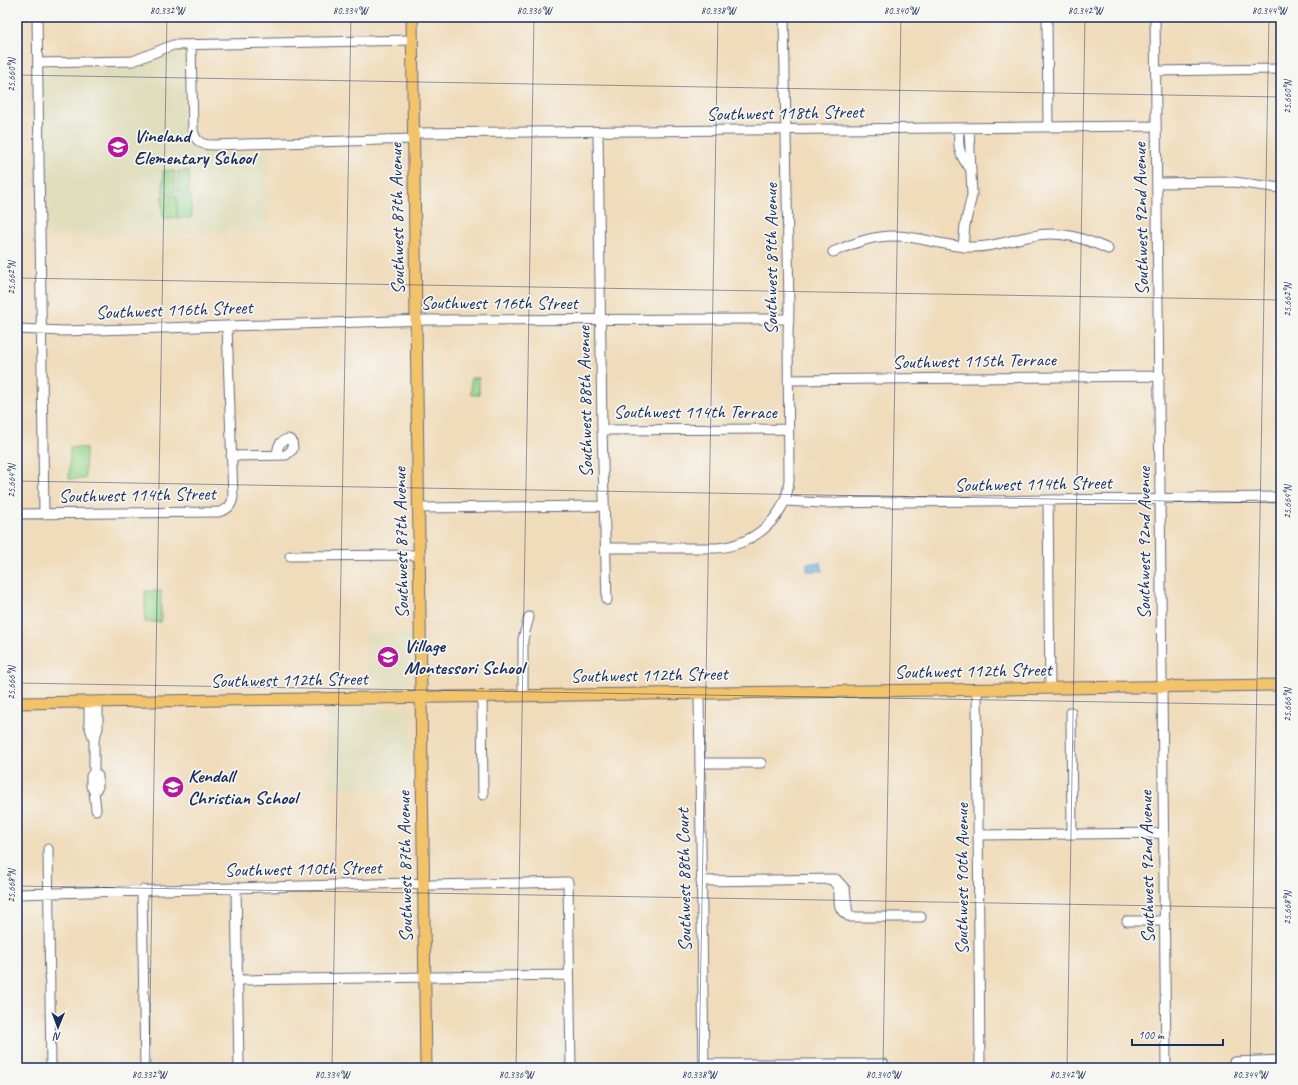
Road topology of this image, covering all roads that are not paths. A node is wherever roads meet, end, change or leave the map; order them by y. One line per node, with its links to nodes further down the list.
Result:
1 (37, 17): 8 (street)
2 (412, 17): 6 (main road, Southwest 87th Avenue)
3 (784, 17): 14 (street, Southwest 89th Avenue)
4 (1047, 17): 12 (street)
5 (1155, 17): 10 (street, Southwest 92nd Avenue)
6 (413, 40): 7 (street); 16 (main road, Southwest 87th Avenue)
7 (190, 45): 8 (street); 16 (street, Southwest 118th Street)
8 (38, 62): 27 (street)
9 (1281, 70): 10 (street)
10 (1156, 71): 11 (street, Southwest 92nd Avenue)
11 (1156, 126): 12 (street, Southwest 118th Street); 17 (street, Southwest 92nd Avenue)
12 (1048, 127): 13 (street, Southwest 118th Street)
13 (964, 128): 14 (street, Southwest 118th Street); 19 (street)
14 (787, 130): 15 (street, Southwest 118th Street); 22 (street, Southwest 89th Avenue)
15 (598, 132): 16 (street, Southwest 118th Street); 24 (street, Southwest 88th Avenue)
16 (414, 136): 23 (main road, Southwest 87th Avenue)
17 (1158, 183): 18 (street); 28 (street, Southwest 92nd Avenue)
18 (1281, 188)
19 (963, 247): 20 (street); 21 (street)
20 (1108, 249)
21 (833, 252)
22 (789, 319): 24 (street, Southwest 116th Street); 29 (street, Southwest 89th Avenue)
23 (416, 320): 24 (street, Southwest 116th Street); 25 (street, Southwest 116th Street); 39 (main road, Southwest 87th Avenue)
24 (601, 320): 31 (street, Southwest 88th Avenue)
25 (227, 326): 27 (street, Southwest 116th Street); 33 (street, Southwest 114th Street)
26 (17, 329): 27 (street, Southwest 116th Street)
27 (42, 330): 41 (street)
28 (1160, 376): 29 (street, Southwest 115th Terrace); 35 (street, Southwest 92nd Avenue)
29 (788, 380): 30 (street, Southwest 89th Avenue)
30 (789, 429): 31 (street, Southwest 114th Terrace); 36 (street, Southwest 89th Avenue)
31 (602, 430): 38 (street, Southwest 88th Avenue)
32 (277, 455): 33 (street)
33 (231, 456): 41 (street, Southwest 114th Street)
34 (1281, 497): 35 (street, Southwest 114th Street)
35 (1161, 500): 37 (street, Southwest 114th Street); 48 (street, Southwest 92nd Avenue)
36 (785, 501): 37 (street, Southwest 114th Street); 42 (street)
37 (1048, 501): 49 (street)
38 (604, 506): 39 (street); 42 (street, Southwest 88th Avenue)
39 (419, 508): 43 (main road, Southwest 87th Avenue)
40 (17, 514): 41 (street, Southwest 114th Street)
41 (44, 514)
42 (605, 548): 45 (street, Southwest 88th Avenue)
43 (419, 555): 44 (street); 53 (main road, Southwest 87th Avenue)
44 (290, 556)
45 (607, 600)
46 (529, 617): 52 (street)
47 (1281, 685): 48 (main road, Southwest 112th Street)
48 (1163, 687): 49 (main road, Southwest 112th Street); 62 (street, Southwest 92nd Avenue)
49 (1050, 688): 50 (main road, Southwest 112th Street)
50 (977, 689): 51 (main road, Southwest 112th Street); 64 (street, Southwest 90th Avenue)
51 (699, 692): 52 (main road, Southwest 112th Street); 58 (street, Southwest 88th Court)
52 (523, 695): 54 (main road, Southwest 112th Street)
53 (420, 696): 54 (main road, Southwest 112th Street); 55 (main road, Southwest 112th Street); 67 (main road, Southwest 87th Avenue)
54 (482, 696): 60 (street)
55 (94, 702): 56 (main road, Southwest 112th Street); 61 (street)
56 (17, 703)
57 (1071, 712): 63 (street)
58 (700, 763): 59 (street); 66 (street, Southwest 88th Court)
59 (761, 763)
60 (483, 795)
61 (96, 810)
62 (1164, 833): 63 (street); 76 (street, Southwest 92nd Avenue)
63 (1072, 834): 64 (street)
64 (979, 835): 89 (street, Southwest 90th Avenue)
65 (48, 849): 72 (street)
66 (701, 881): 74 (street); 83 (street, Southwest 88th Court)
67 (423, 885): 68 (street, Southwest 110th Street); 77 (street, Southwest 110th Street); 78 (main road, Southwest 87th Avenue)
68 (236, 887): 70 (street, Southwest 110th Street); 79 (street)
69 (17, 888): 71 (street, Southwest 110th Street)
70 (142, 890): 72 (street, Southwest 110th Street); 85 (street)
71 (38, 892): 72 (street, Southwest 110th Street); 73 (street, Southwest 110th Street)
72 (48, 892): 84 (street)
73 (17, 894)
74 (921, 917)
75 (1127, 921): 76 (street)
76 (1165, 921): 90 (street, Southwest 92nd Avenue)
77 (569, 975): 78 (street); 88 (street)
78 (424, 977): 79 (street); 87 (main road, Southwest 87th Avenue)
79 (237, 980): 86 (street)
80 (1281, 1060): 81 (street)
81 (1234, 1062)
82 (884, 1064): 83 (street)
83 (704, 1066)
84 (51, 1068)
85 (145, 1068)
86 (239, 1068)
87 (426, 1068)
88 (571, 1068)
89 (980, 1068)
90 (1166, 1068)

